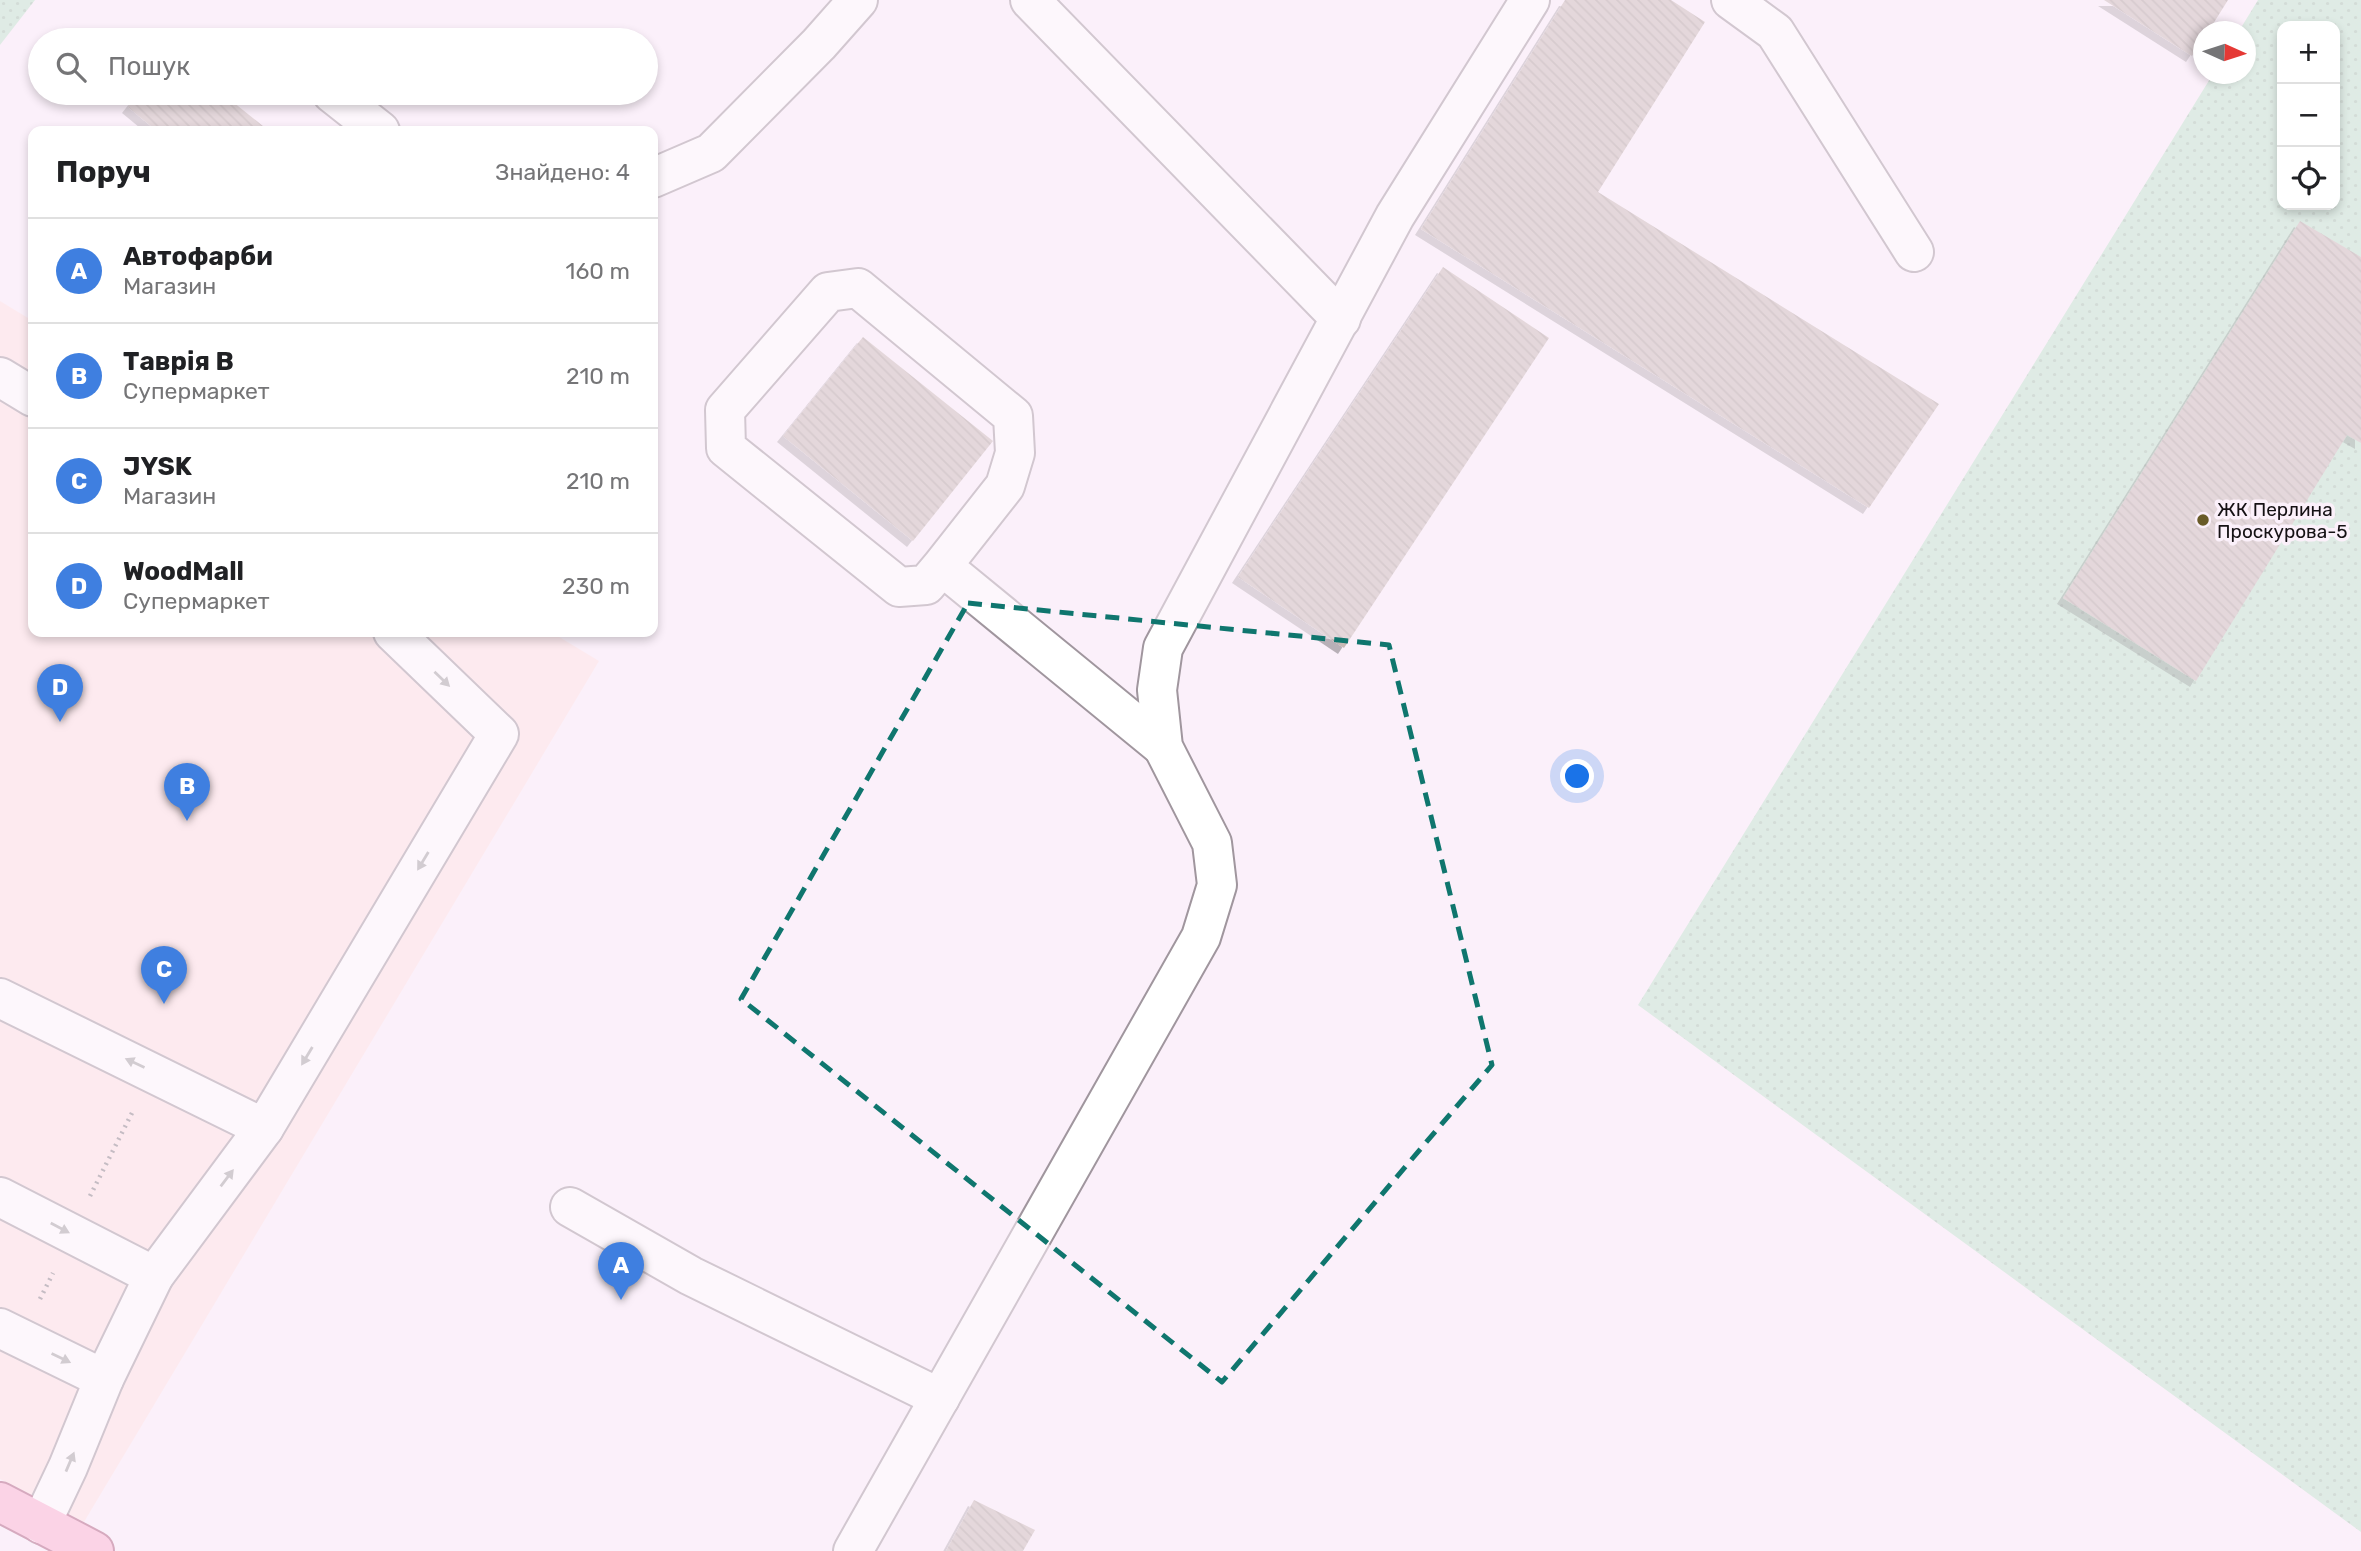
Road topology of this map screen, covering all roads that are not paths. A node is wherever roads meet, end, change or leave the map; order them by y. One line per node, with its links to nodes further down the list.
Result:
1 (858, 0): 7 (lane)
2 (1030, 0): 9 (lane)
3 (1531, 0): 9 (lane)
4 (1731, 0): 8 (lane)
5 (347, 105): 6 (lane)
6 (374, 126)
7 (658, 176)
8 (1914, 252)
9 (1341, 319): 14 (lane)
10 (0, 377): 11 (lane)
11 (28, 394)
12 (942, 566): 12 (lane); 14 (lane)
13 (398, 637): 16 (lane, one-way to 16)
14 (1163, 747): 22 (lane)
15 (0, 998): 16 (lane, one-way to 15)
16 (264, 1128): 19 (lane, one-way to 16)
17 (0, 1196): 19 (lane, one-way to 19)
18 (570, 1207): 22 (lane)
19 (154, 1276): 21 (lane)
20 (0, 1328): 21 (lane, one-way to 21)
21 (104, 1379): 24 (lane, one-way to 21)
22 (940, 1398): 26 (lane)
23 (0, 1502): 24 (main road)
24 (41, 1524): 25 (main road)
25 (94, 1551)
26 (853, 1551)

